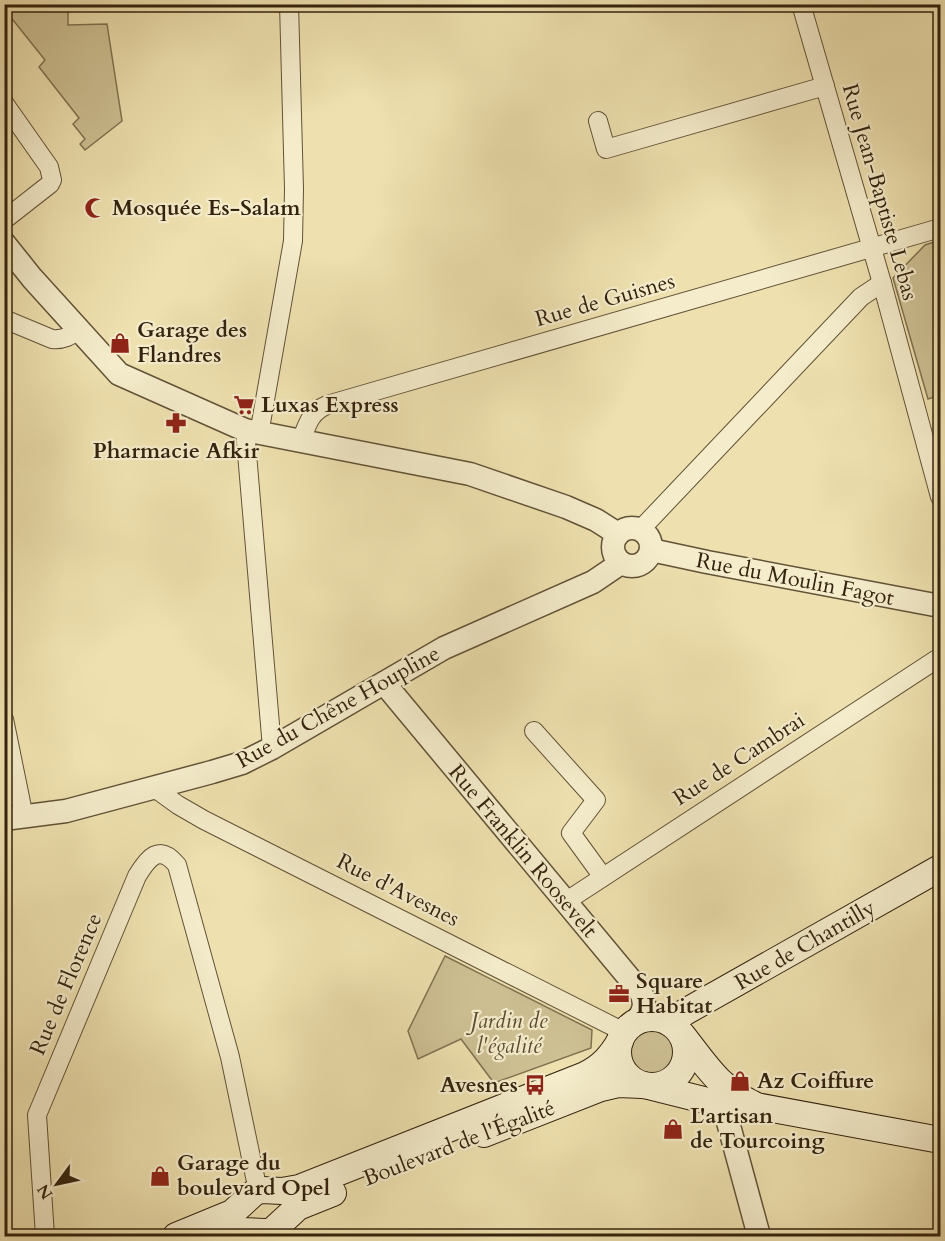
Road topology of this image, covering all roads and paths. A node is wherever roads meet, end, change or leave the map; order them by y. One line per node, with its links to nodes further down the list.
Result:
1 (289, 4): 13 (street)
2 (801, 4): 3 (street, Rue Jean-Baptiste Lebas)
3 (825, 86): 5 (street); 9 (street, Rue Jean-Baptiste Lebas)
4 (4, 103): 6 (street)
5 (598, 121)
6 (4, 220)
7 (940, 228): 9 (street, Rue de Guisnes)
8 (4, 243): 12 (street)
9 (872, 249): 10 (street, Rue Jean-Baptiste Lebas); 14 (street, Rue de Guisnes)
10 (882, 283): 15 (street, Rue Jean-Baptiste Lebas); 16 (street)
11 (4, 319): 12 (street)
12 (79, 330): 13 (street)
13 (252, 432): 14 (street); 25 (street)
14 (301, 441): 17 (street)
15 (940, 497)
16 (640, 530): 17 (street); 18 (street)
17 (618, 534): 19 (street)
18 (651, 550): 19 (street); 20 (street, Rue du Moulin Fagot)
19 (621, 563): 22 (street, Rue du Chêne Houpline)
20 (940, 606)
21 (940, 657): 29 (street, Rue de Cambrai)
22 (384, 684): 25 (street, Rue du Chêne Houpline); 30 (street, Rue Franklin Roosevelt)
23 (4, 719): 27 (street)
24 (534, 731): 29 (street)
25 (272, 748): 26 (street, Rue du Chêne Houpline)
26 (153, 787): 27 (street, Rue du Chêne Houpline); 32 (street, Rue d'Avesnes)
27 (14, 818)
28 (940, 868): 31 (main road, Rue de Chantilly)
29 (603, 877): 30 (street, Rue de Cambrai)
30 (565, 902): 32 (street, Rue Franklin Roosevelt)
31 (676, 1030): 32 (main road); 33 (main road); 34 (main road)
32 (626, 1032): 33 (main road); 36 (main road, Boulevard de l'Égalité)
33 (647, 1086): 34 (main road); 37 (main road, Boulevard de l'Égalité)
34 (726, 1097): 35 (main road); 41 (street)
35 (940, 1140)
36 (257, 1194): 37 (main road); 37 (main road); 38 (street, Rue de Florence); 39 (main road)
37 (270, 1230): 40 (main road)
38 (45, 1236)
39 (176, 1236)
40 (223, 1236)
41 (759, 1236)

